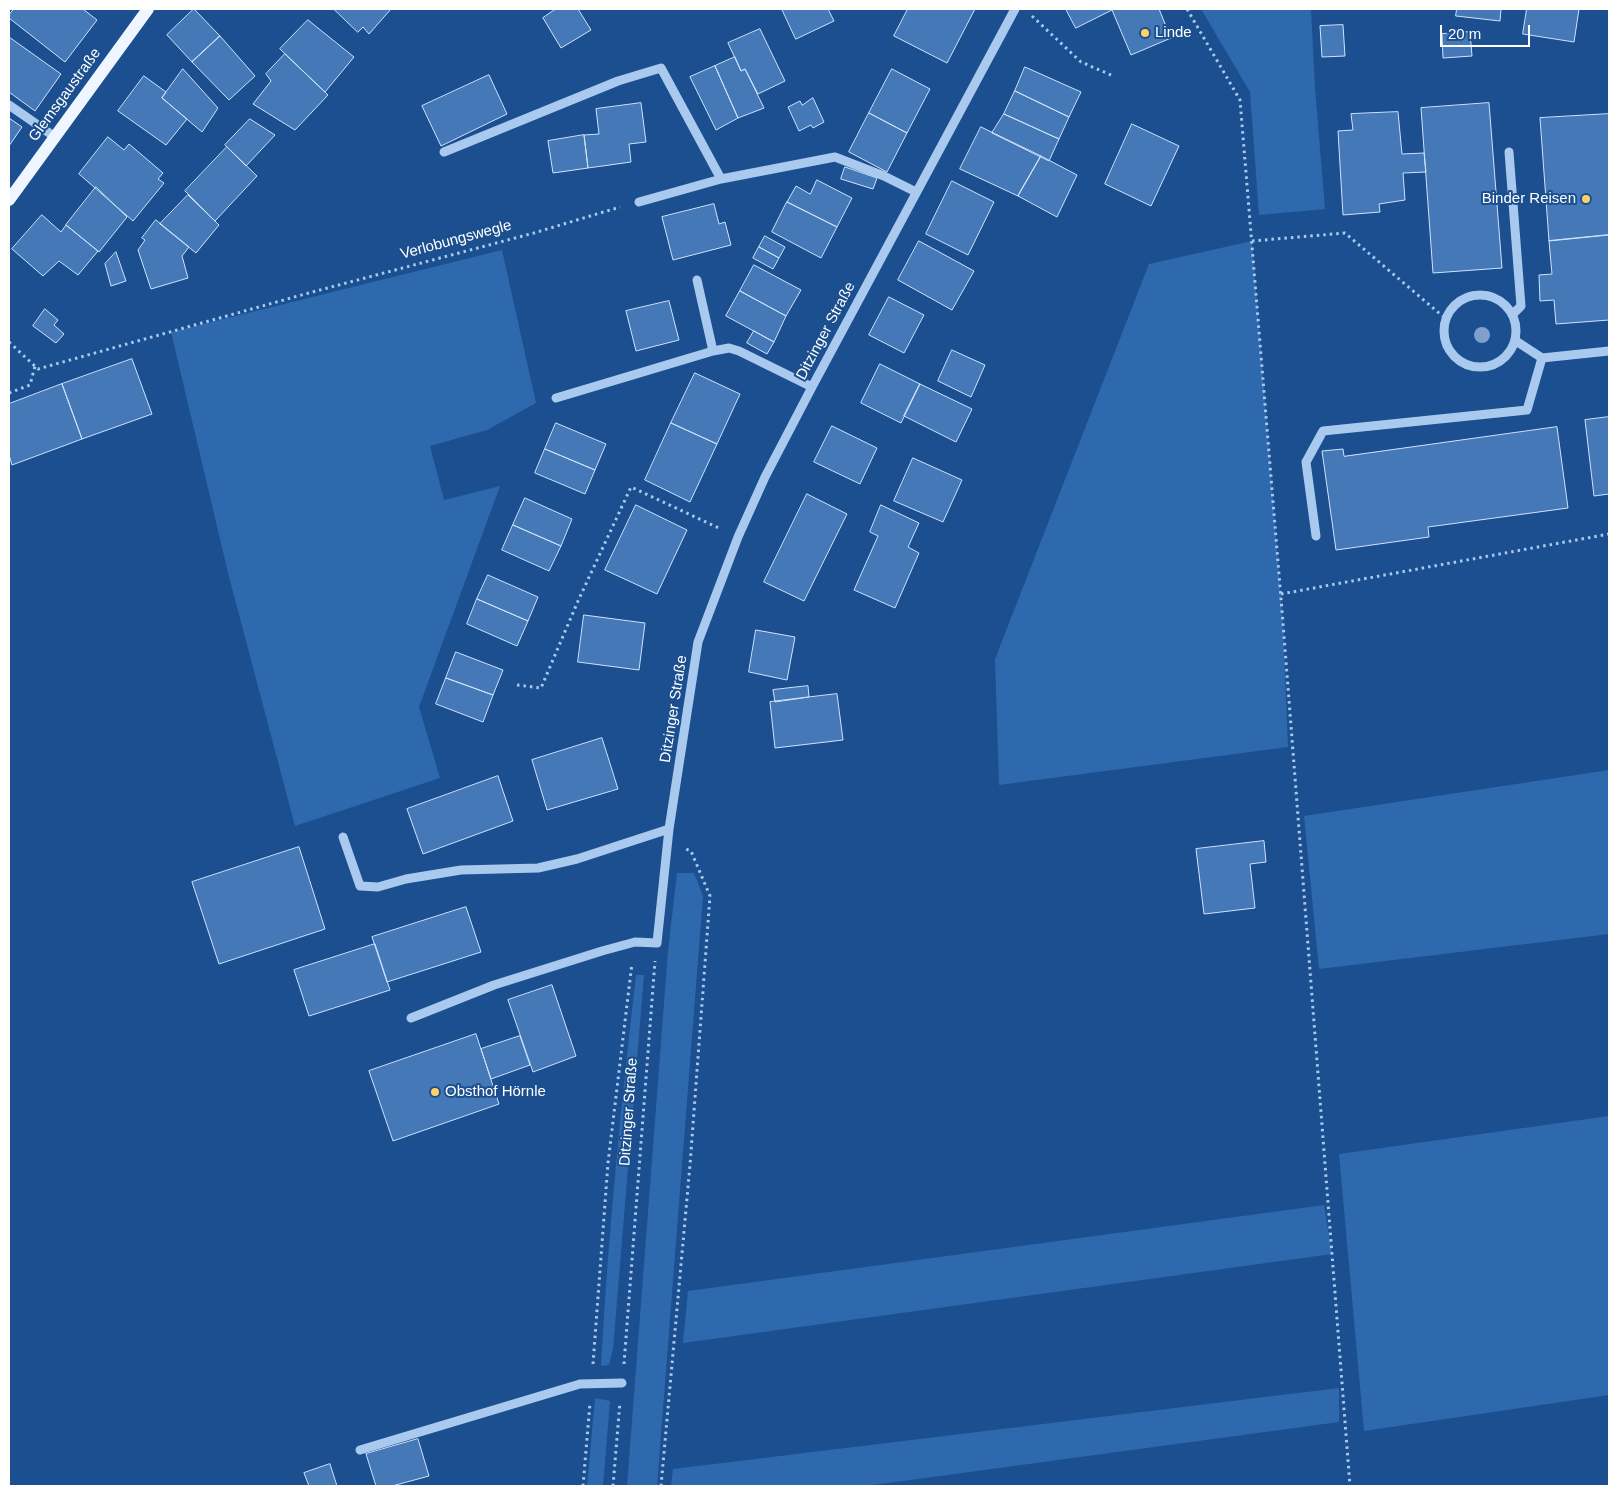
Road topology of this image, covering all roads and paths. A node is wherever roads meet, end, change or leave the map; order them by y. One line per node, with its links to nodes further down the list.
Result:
1 (148, 9): 7 (main road, Glemsgaustraße)
2 (1015, 9): 11 (street, Ditzinger Straße)
3 (1187, 9): 14 (path)
4 (1031, 15): 5 (path)
5 (1111, 74)
6 (9, 105): 7 (street)
7 (55, 137): 12 (main road, Glemsgaustraße)
8 (444, 152): 10 (street)
9 (1509, 152): 16 (street)
10 (721, 179): 11 (street); 13 (street)
11 (916, 192): 24 (street, Ditzinger Straße)
12 (9, 200)
13 (639, 202): 23 (path, Verlobungswegle)
14 (1252, 241): 17 (path); 30 (path)
15 (697, 280): 20 (street)
16 (1513, 314): 17 (street); 18 (street)
17 (1446, 319): 18 (street)
18 (1516, 341): 22 (street)
19 (9, 342): 23 (path)
20 (713, 351): 24 (street); 26 (street)
21 (1609, 351): 22 (street)
22 (1542, 358): 28 (street)
23 (34, 366): 25 (path)
24 (812, 387): 29 (street, Ditzinger Straße)
25 (9, 393)
26 (556, 398)
27 (1609, 534): 30 (path)
28 (1316, 536)
29 (738, 537): 31 (path); 32 (street, Ditzinger Straße)
30 (1281, 594): 44 (path)
31 (517, 685)
32 (669, 829): 33 (street); 34 (street, Ditzinger Straße)
33 (343, 837)
34 (667, 841): 36 (street, Ditzinger Straße); 43 (path)
35 (635, 942): 36 (street); 37 (street); 38 (path)
36 (656, 943): 39 (path, Ditzinger Straße)
37 (411, 1018)
38 (592, 1383): 39 (street); 40 (street); 41 (path)
39 (622, 1383): 42 (path, Ditzinger Straße)
40 (360, 1450)
41 (583, 1486)
42 (613, 1486)
43 (661, 1486)
44 (1350, 1486)

